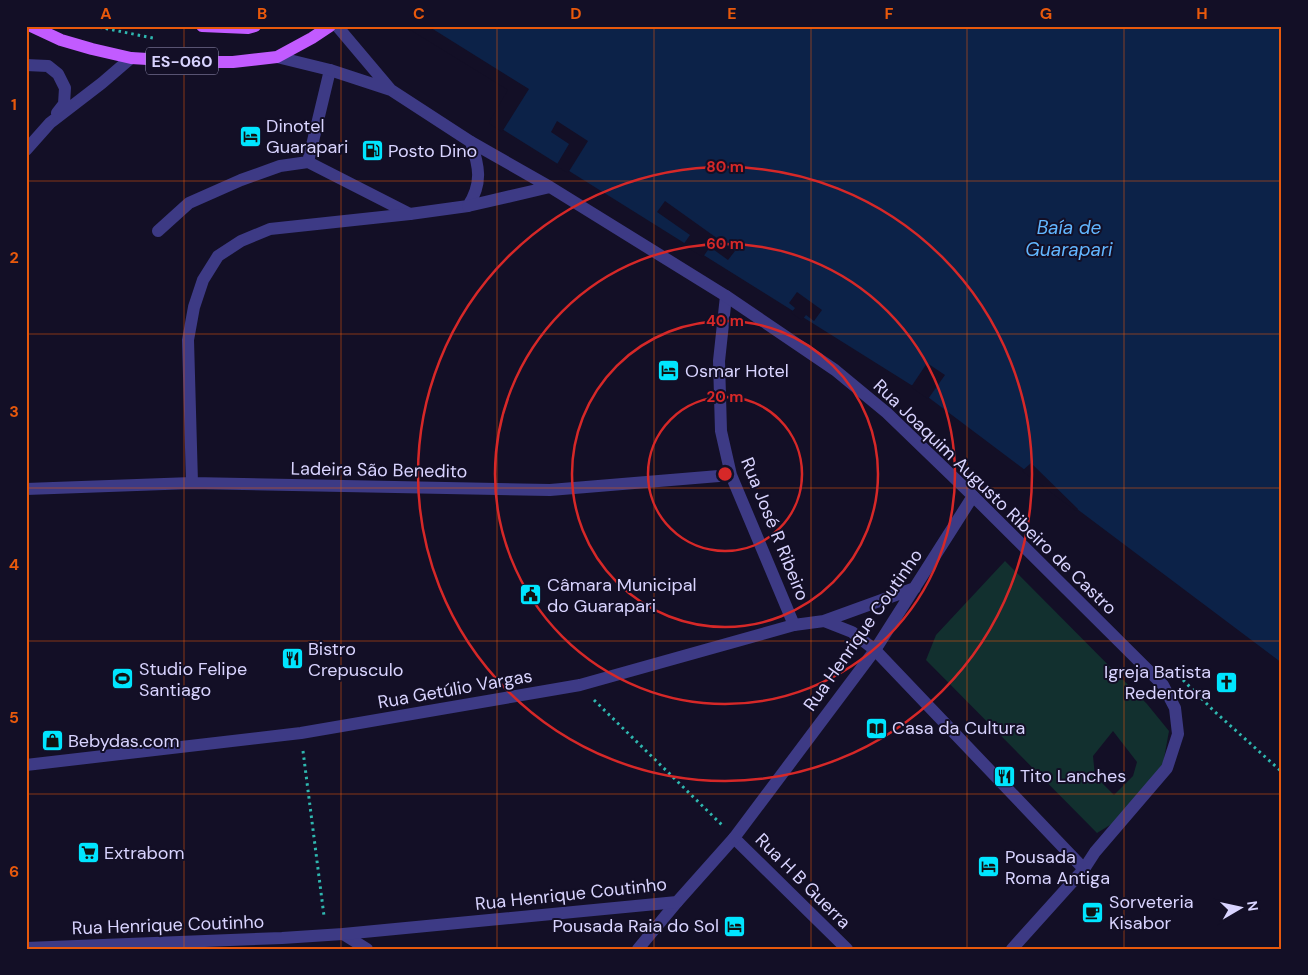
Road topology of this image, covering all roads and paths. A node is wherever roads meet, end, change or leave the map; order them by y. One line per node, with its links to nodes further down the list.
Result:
1 (31, 26): 7 (main road, ES-060)
2 (202, 26): 3 (main road, ES-060)
3 (255, 26)
4 (330, 26): 6 (main road, ES-060)
5 (337, 26): 10 (street, Rua Joaquim Augusto Ribeiro de Castro)
6 (277, 57): 7 (main road, ES-060); 9 (street, Rua Joaquim Augusto Ribeiro de Castro)
7 (131, 58): 11 (street)
8 (26, 65): 11 (street)
9 (330, 70): 10 (street, Rua Joaquim Augusto Ribeiro de Castro); 14 (street)
10 (391, 90): 12 (street, Rua Joaquim Augusto Ribeiro de Castro)
11 (50, 123): 13 (street)
12 (471, 142): 15 (street, Rua Joaquim Augusto Ribeiro de Castro); 16 (street)
13 (26, 150)
14 (308, 162): 17 (street); 18 (street)
15 (550, 187): 16 (street); 19 (street, Rua Joaquim Augusto Ribeiro de Castro)
16 (468, 206): 17 (street)
17 (410, 214): 21 (street)
18 (158, 231)
19 (726, 296): 20 (street, Rua José R Ribeiro); 23 (street, Rua Joaquim Augusto Ribeiro de Castro)
20 (732, 475): 21 (street, Ladeira São Benedito); 26 (street, Rua José R Ribeiro)
21 (192, 483): 22 (street, Ladeira São Benedito)
22 (26, 489)
23 (973, 496): 24 (street, Rua Henrique Coutinho); 32 (street, Rua Joaquim Augusto Ribeiro de Castro)
24 (915, 588): 25 (street); 27 (street, Rua Henrique Coutinho)
25 (824, 621): 26 (street, Rua Getúlio Vargas); 27 (street, Rua Getúlio Vargas)
26 (794, 625): 28 (street, Rua Getúlio Vargas)
27 (875, 650): 31 (street, Rua Henrique Coutinho); 32 (street, Rua Getúlio Vargas)
28 (580, 685): 29 (street, Rua Getúlio Vargas); 31 (path)
29 (301, 733): 30 (street, Rua Getúlio Vargas); 35 (path)
30 (26, 765)
31 (734, 838): 33 (street, Rua Henrique Coutinho); 39 (street, Rua H B Guerra)
32 (1084, 869): 40 (street)
33 (678, 902): 34 (street, Rua Henrique Coutinho); 38 (street)
34 (343, 934): 35 (street, Rua Henrique Coutinho); 37 (street)
35 (327, 935): 36 (street, Rua Henrique Coutinho)
36 (26, 948)
37 (367, 949)
38 (638, 949)
39 (847, 949)
40 (1012, 949)

